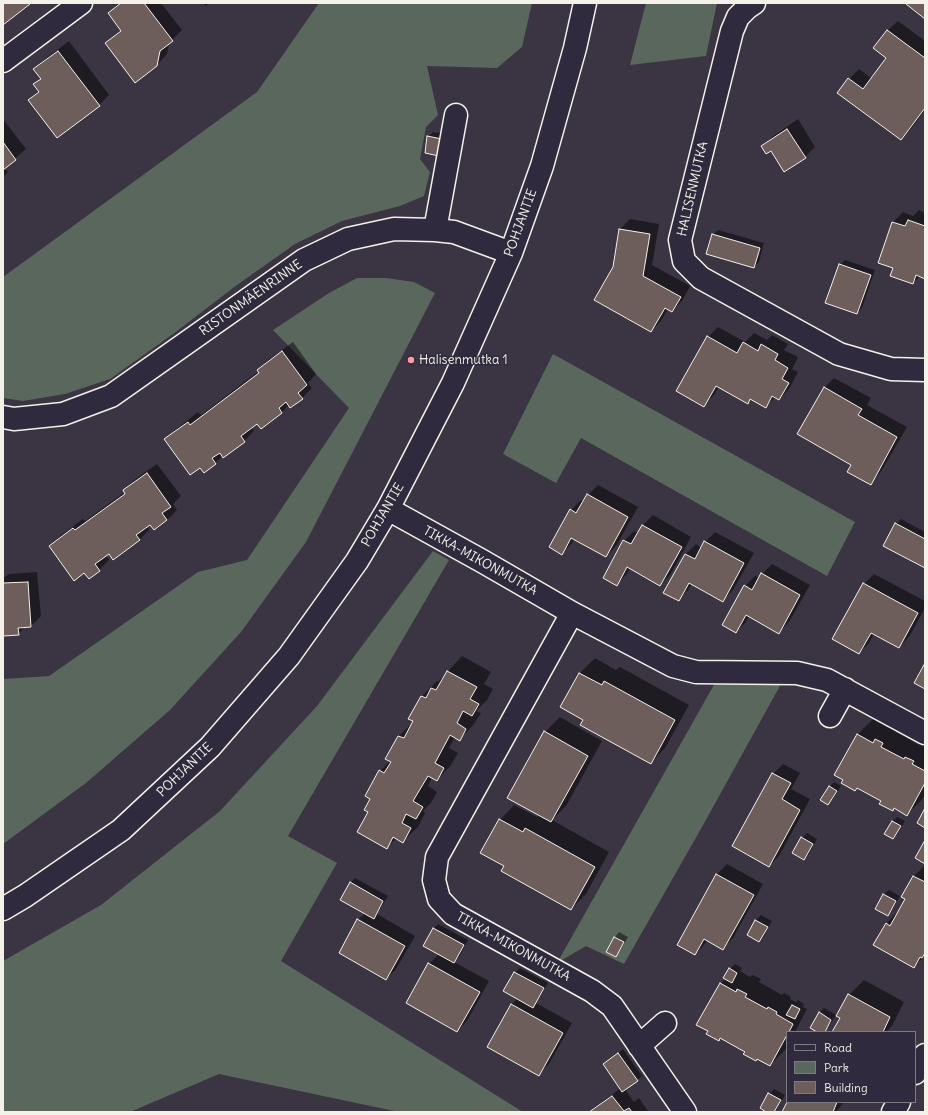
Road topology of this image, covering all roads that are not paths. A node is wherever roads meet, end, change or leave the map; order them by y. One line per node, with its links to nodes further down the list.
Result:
1 (81, 3): 4 (street)
2 (585, 3): 7 (street, POHJANTIE)
3 (754, 3): 8 (street, HALISENMUTKA)
4 (3, 61)
5 (456, 115): 6 (street)
6 (435, 230): 7 (street, RISTONMÄENRINNE); 9 (street, RISTONMÄENRINNE)
7 (511, 253): 10 (street, POHJANTIE)
8 (925, 370)
9 (3, 417)
10 (388, 509): 11 (street, TIKKA-MIKONMUTKA); 15 (street, POHJANTIE)
11 (572, 613): 12 (street, TIKKA-MIKONMUTKA); 17 (street, TIKKA-MIKONMUTKA)
12 (845, 690): 13 (street); 14 (street, TIKKA-MIKONMUTKA)
13 (830, 716)
14 (925, 733)
15 (3, 908)
16 (665, 1023): 17 (street)
17 (639, 1046): 21 (street, TIKKA-MIKONMUTKA)
18 (925, 1055): 19 (street)
19 (916, 1071)
20 (898, 1103): 22 (street)
21 (685, 1112)
22 (893, 1112)

